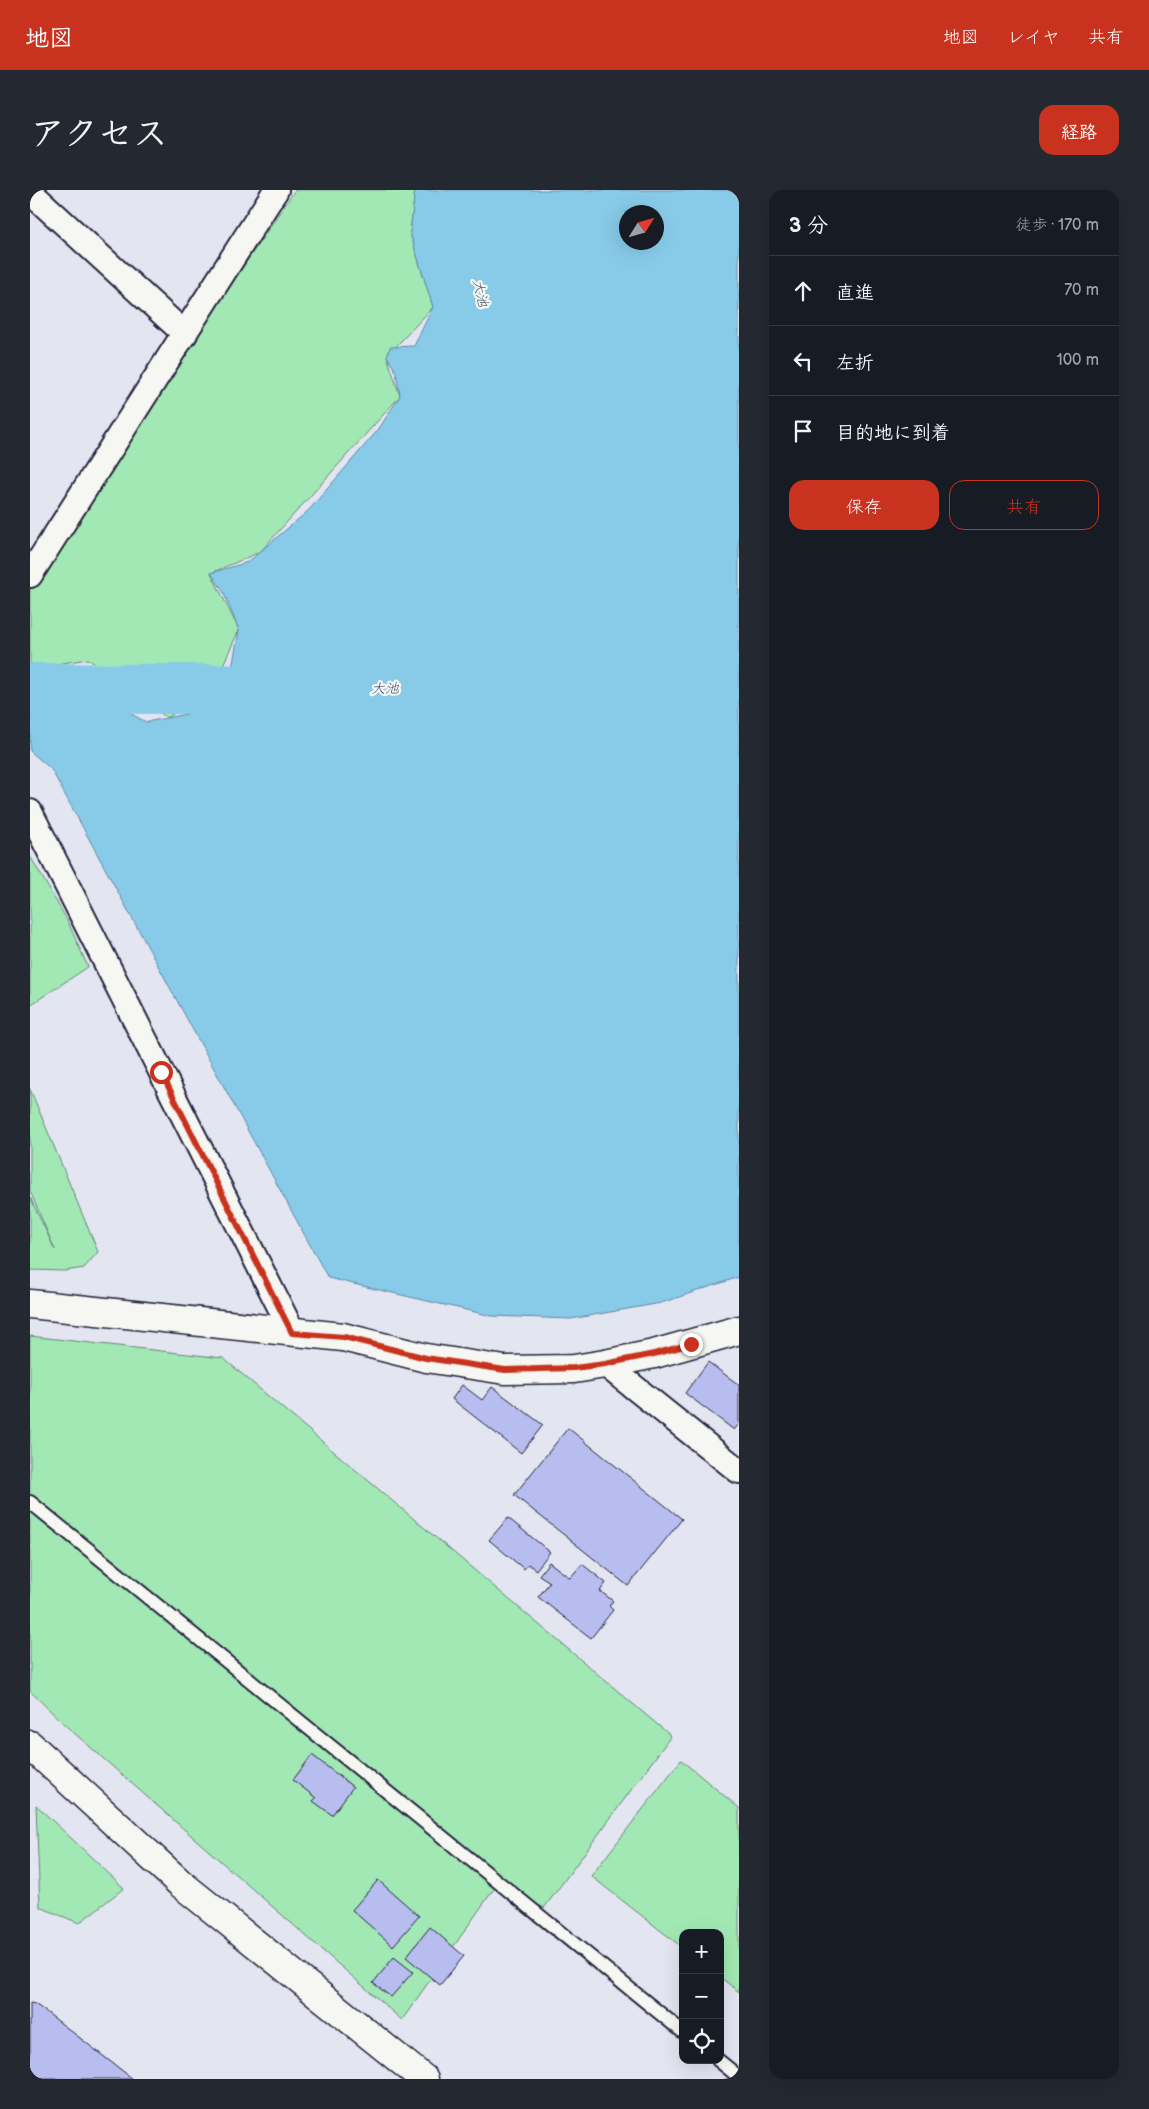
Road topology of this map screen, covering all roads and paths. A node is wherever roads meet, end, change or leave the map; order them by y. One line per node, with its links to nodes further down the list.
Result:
1 (276, 190): 3 (street)
2 (30, 192): 3 (street)
3 (185, 334): 4 (street)
4 (30, 575)
5 (30, 812): 8 (street)
6 (30, 1304): 8 (street)
7 (739, 1330): 9 (street)
8 (292, 1333): 9 (street)
9 (605, 1364): 10 (street)
10 (739, 1471)
11 (30, 1502): 13 (lane)
12 (30, 1745): 16 (street)
13 (679, 2029)
14 (723, 2064): 15 (lane)
15 (739, 2077)
16 (424, 2079)

